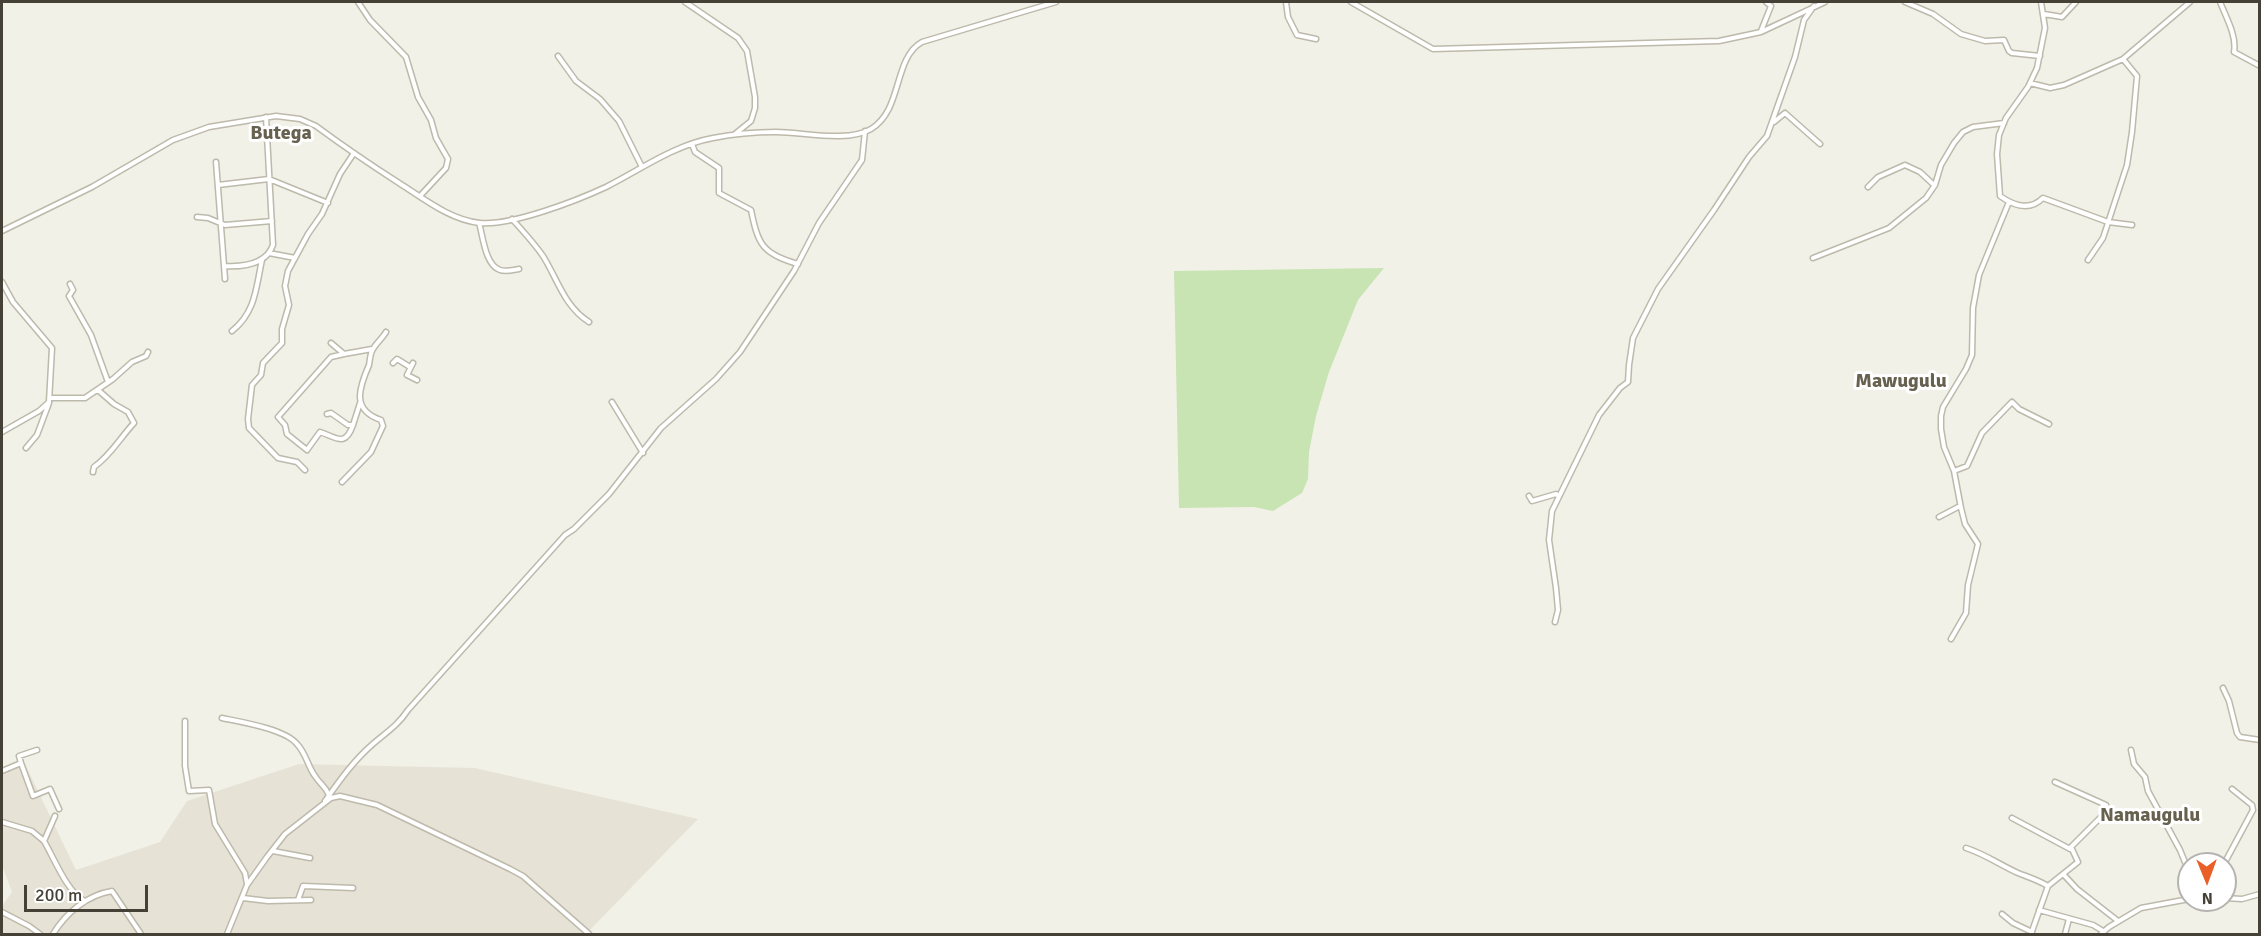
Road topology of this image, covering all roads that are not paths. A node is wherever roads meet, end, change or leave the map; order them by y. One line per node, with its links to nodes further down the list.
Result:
1 (358, 2): 36 (street)
2 (685, 2): 25 (street)
3 (1056, 2): 24 (street)
4 (1286, 2): 16 (street)
5 (1351, 2): 15 (street)
6 (1766, 2): 15 (street)
7 (1825, 2): 13 (street)
8 (1905, 2): 18 (street)
9 (2041, 2): 14 (street)
10 (2076, 2): 14 (street)
11 (2190, 2): 19 (street)
12 (2220, 2): 20 (street)
13 (1814, 6): 15 (street); 26 (street)
14 (2043, 14): 18 (street)
15 (1761, 32)
16 (1316, 39)
17 (558, 56): 31 (street)
18 (2040, 56): 21 (street)
19 (2122, 59): 21 (street); 42 (street)
20 (2259, 66)
21 (2029, 83): 23 (street)
22 (266, 117): 29 (street); 32 (street); 46 (street)
23 (2004, 123): 34 (street); 37 (street)
24 (866, 131): 25 (street); 52 (street)
25 (735, 135): 27 (street)
26 (1767, 136): 28 (street); 83 (street)
27 (692, 144): 31 (street); 52 (street)
28 (1820, 144)
29 (354, 153): 36 (street); 38 (street)
30 (216, 162): 33 (street)
31 (642, 167): 40 (street)
32 (269, 179): 33 (street); 38 (street); 41 (street)
33 (218, 185): 43 (street)
34 (1935, 185): 35 (street); 49 (street)
35 (1868, 187)
36 (420, 196): 44 (street)
37 (2009, 202): 42 (street); 79 (street)
38 (328, 203): 48 (street)
39 (197, 217): 43 (street)
40 (512, 219): 44 (street); 58 (street)
41 (272, 221): 43 (street); 47 (street)
42 (2108, 222): 45 (street); 51 (street)
43 (220, 223): 53 (street)
44 (479, 223): 54 (street)
45 (2132, 225)
46 (2, 231)
47 (269, 253): 48 (street); 50 (street)
48 (295, 258): 78 (street)
49 (1813, 258)
50 (262, 260): 53 (street); 59 (street)
51 (2088, 260)
52 (798, 264): 77 (street)
53 (224, 266): 55 (street)
54 (519, 269)
55 (225, 279)
56 (2, 282): 69 (street)
57 (70, 284): 67 (street)
58 (589, 322)
59 (232, 331)
60 (386, 332): 62 (street)
61 (331, 343): 64 (street)
62 (373, 349): 64 (street); 70 (street)
63 (148, 352): 67 (street)
64 (344, 354): 74 (street)
65 (393, 363): 66 (street)
66 (417, 380)
67 (108, 382): 68 (street)
68 (98, 390): 69 (street); 80 (street)
69 (49, 400): 75 (street); 76 (street)
70 (360, 402): 74 (street); 81 (street)
71 (612, 402): 77 (street)
72 (327, 414): 74 (street)
73 (2049, 424): 79 (street)
74 (352, 425)
75 (2, 432)
76 (26, 448)
77 (643, 453): 98 (street)
78 (305, 470)
79 (1954, 471): 84 (street)
80 (93, 472)
81 (342, 482)
82 (1528, 496): 83 (street)
83 (1559, 496): 86 (street)
84 (1960, 506): 85 (street); 87 (street)
85 (1939, 517)
86 (1555, 622)
87 (1951, 639)
88 (2223, 688): 91 (street)
89 (222, 718): 98 (street)
90 (184, 721): 112 (street)
91 (2259, 741)
92 (37, 750): 94 (street)
93 (2131, 750): 108 (street)
94 (21, 764): 95 (street); 100 (street)
95 (2, 771)
96 (2055, 782): 107 (street)
97 (2232, 789): 109 (street)
98 (329, 796): 99 (street)
99 (325, 801): 106 (street); 133 (street)
100 (59, 809)
101 (56, 816): 104 (street)
102 (2012, 818): 107 (street)
103 (2, 822): 104 (street)
104 (44, 841): 120 (street)
105 (1966, 848): 113 (street)
106 (272, 850): 110 (street); 112 (street)
107 (2071, 850): 111 (street)
108 (2181, 852)
109 (2230, 852)
110 (310, 858)
111 (2064, 875): 113 (street); 126 (street)
112 (247, 885): 116 (street)
113 (2048, 886): 122 (street)
114 (353, 888): 118 (street)
115 (2259, 894): 117 (street)
116 (243, 898): 118 (street); 132 (street)
117 (2237, 899)
118 (298, 900): 119 (street)
119 (311, 900)
120 (85, 901): 130 (street); 131 (street)
121 (2177, 901): 126 (street)
122 (2039, 910): 125 (street); 127 (street)
123 (2, 912): 129 (street)
124 (2002, 914): 127 (street)
125 (2069, 919): 128 (street); 134 (street)
126 (2118, 921): 128 (street)
127 (2032, 933)
128 (2102, 933)
129 (40, 934)
130 (53, 934)
131 (139, 934)
132 (227, 934)
133 (589, 934)
134 (2065, 934)

